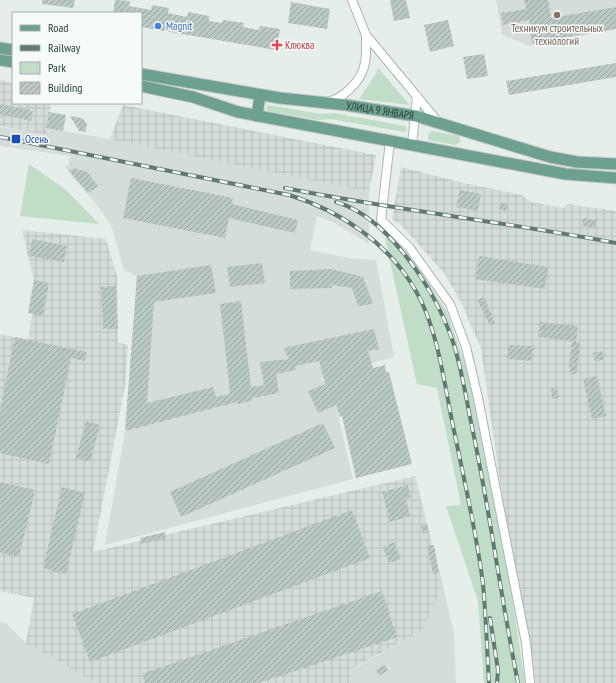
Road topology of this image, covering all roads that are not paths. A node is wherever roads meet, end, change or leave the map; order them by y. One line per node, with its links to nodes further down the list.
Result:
1 (352, 0): 2 (street)
2 (366, 35): 10 (street); 11 (street)
3 (0, 48): 4 (main road)
4 (12, 50)
5 (0, 60): 6 (main road)
6 (12, 62)
7 (142, 74): 9 (main road, УЛИЦА 9 ЯНВАРЯ)
8 (142, 86): 12 (main road)
9 (260, 95): 11 (main road, УЛИЦА 9 ЯНВАРЯ); 12 (main road)
10 (417, 96): 13 (street); 14 (street)
11 (319, 103): 13 (main road, УЛИЦА 9 ЯНВАРЯ)
12 (257, 116): 15 (main road)
13 (416, 116): 14 (main road, УЛИЦА 9 ЯНВАРЯ); 16 (street)
14 (439, 124): 17 (main road, УЛИЦА 9 ЯНВАРЯ)
15 (390, 141): 16 (main road); 19 (street)
16 (412, 145): 18 (main road)
17 (616, 164)
18 (616, 178)
19 (530, 683)

